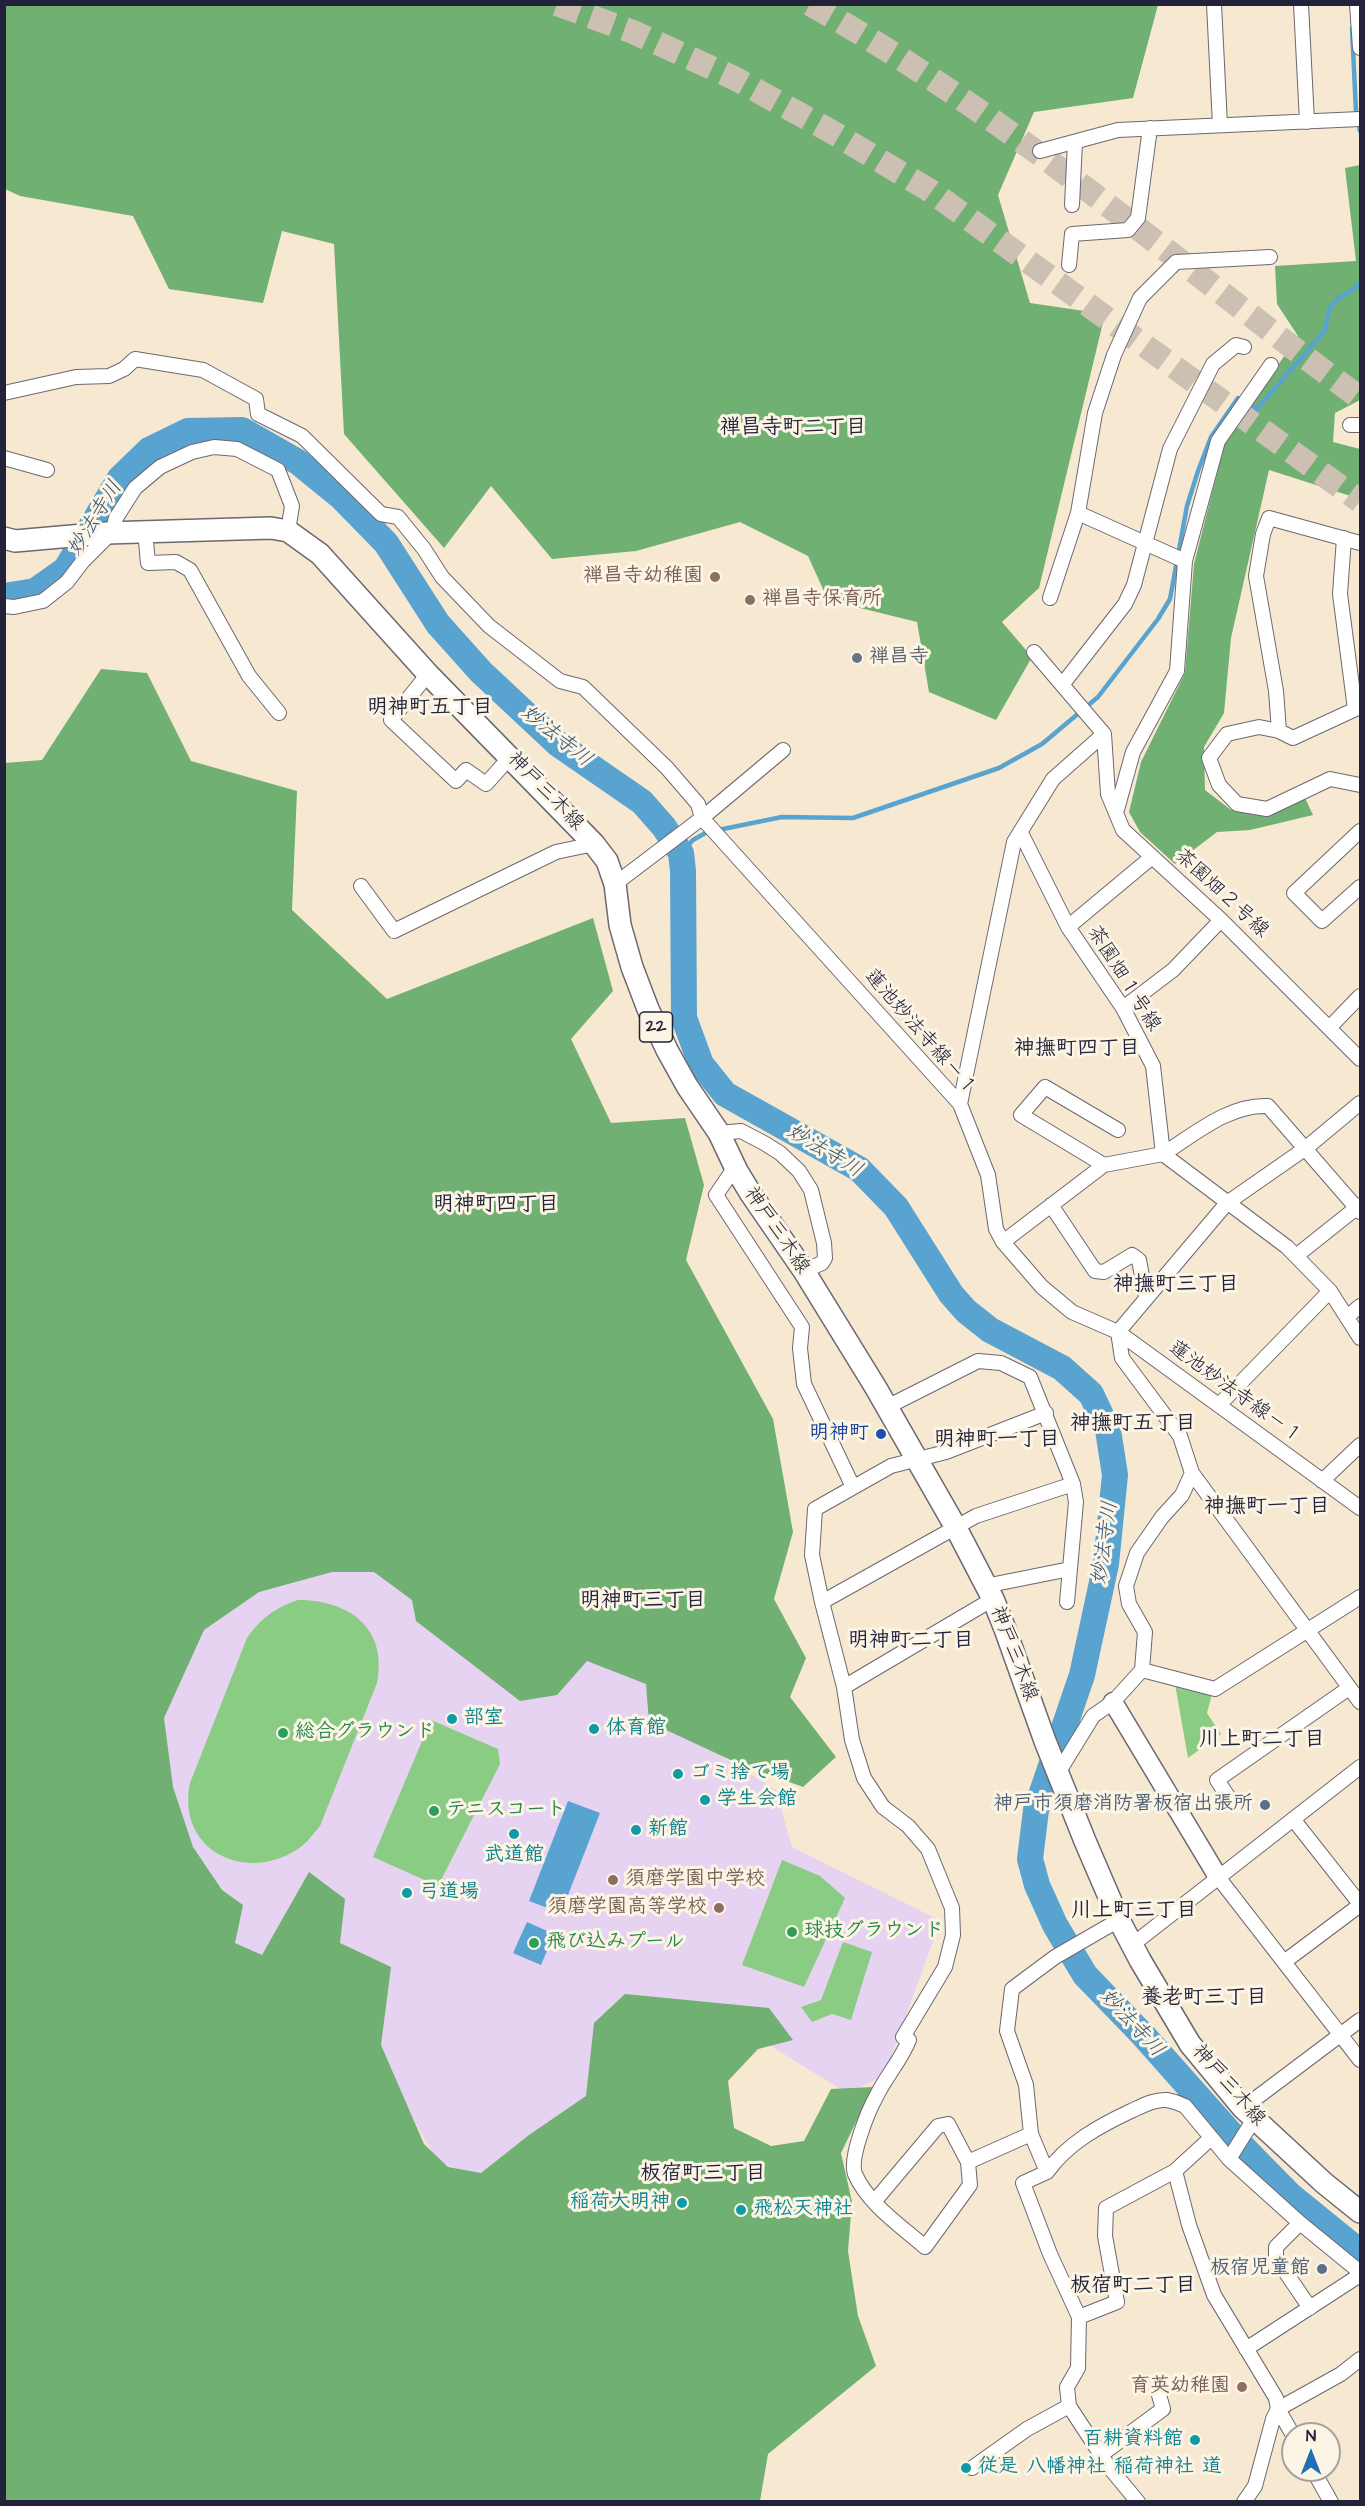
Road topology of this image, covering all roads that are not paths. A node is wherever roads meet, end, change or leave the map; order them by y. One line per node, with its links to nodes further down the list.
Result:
1 (1214, 4): 7 (street)
2 (1301, 4): 6 (street)
3 (1358, 4): 4 (street)
4 (1360, 48)
5 (1360, 119): 6 (street)
6 (1307, 122): 7 (street)
7 (1220, 125): 8 (street)
8 (1150, 128): 9 (street); 13 (street)
9 (1075, 142): 10 (street); 11 (street)
10 (1040, 151)
11 (1072, 205)
12 (1270, 257): 19 (street)
13 (1069, 266)
14 (1244, 347): 25 (street)
15 (1271, 365): 27 (street)
16 (4, 393): 41 (street, 蓮池妙法寺線－１)
17 (4, 458): 18 (street)
18 (47, 470)
19 (1078, 513): 25 (street); 28 (street)
20 (145, 531): 21 (main road); 22 (main road); 34 (street)
21 (288, 531): 22 (street); 31 (main road, 神戸三木線 / 22)
22 (109, 533): 23 (main road); 29 (street)
23 (4, 538)
24 (1344, 538): 26 (street); 33 (street); 35 (street)
25 (1145, 543): 27 (street); 32 (street)
26 (1360, 543)
27 (1185, 561): 40 (street)
28 (1050, 598)
29 (4, 606)
30 (1034, 652): 32 (street)
31 (428, 674): 38 (main road, 神戸三木線 / 22); 38 (street)
32 (1062, 685): 36 (street)
33 (1358, 708): 35 (street)
34 (279, 713)
35 (1279, 731): 39 (street)
36 (1104, 734): 40 (street, 茶園畑２号線); 43 (street)
37 (783, 750): 41 (street)
38 (511, 756): 44 (main road, 神戸三木線 / 22)
39 (1360, 785)
40 (1116, 813): 45 (street, 茶園畑２号線)
41 (704, 820): 46 (street); 56 (street, 蓮池妙法寺線－１)
42 (1360, 831): 48 (street)
43 (1021, 833): 50 (street, 茶園畑１号線); 56 (street)
44 (594, 844): 46 (main road, 神戸三木線 / 22); 47 (street)
45 (1152, 857): 49 (street, 茶園畑２号線); 50 (street)
46 (615, 885): 58 (main road, 神戸三木線 / 22)
47 (361, 886)
48 (1360, 887)
49 (1221, 920): 52 (street); 53 (street, 茶園畑２号線)
50 (1068, 927): 52 (street, 茶園畑１号線)
51 (1360, 996): 53 (street)
52 (1123, 1008): 60 (street, 茶園畑１号線)
53 (1330, 1027): 54 (street, 茶園畑２号線)
54 (1360, 1059)
55 (1360, 1103): 59 (street)
56 (960, 1104): 66 (street, 蓮池妙法寺線－１)
57 (1118, 1131): 61 (street)
58 (719, 1133): 62 (main road, 神戸三木線 / 22); 68 (street)
59 (1306, 1148): 60 (street); 63 (street); 65 (street)
60 (1163, 1154): 61 (street); 63 (street)
61 (1104, 1165): 64 (street)
62 (735, 1167): 68 (main road, 神戸三木線 / 22); 83 (street)
63 (1227, 1203): 67 (street); 70 (street)
64 (1051, 1205): 66 (street); 70 (street)
65 (1359, 1208): 67 (street)
66 (1003, 1242): 73 (street, 蓮池妙法寺線－１)
67 (1296, 1256): 69 (street)
68 (804, 1271): 76 (main road, 神戸三木線 / 22)
69 (1330, 1291): 72 (street); 75 (street)
70 (1146, 1297): 73 (street)
71 (1360, 1306): 72 (street)
72 (1347, 1317): 74 (street)
73 (1118, 1332): 75 (street, 蓮池妙法寺線－１); 80 (street)
74 (1360, 1338)
75 (1220, 1404): 81 (street, 蓮池妙法寺線－１)
76 (887, 1407): 77 (street); 79 (main road, 神戸三木線 / 22)
77 (1046, 1413): 79 (street); 82 (street)
78 (1360, 1445): 81 (street)
79 (918, 1459): 83 (street); 85 (main road, 神戸三木線 / 22)
80 (1192, 1473): 91 (street); 92 (street)
81 (1322, 1481): 84 (street, 蓮池妙法寺線－１)
82 (1073, 1484): 85 (street); 86 (street)
83 (853, 1487): 89 (street)
84 (1360, 1508)
85 (955, 1526): 87 (main road, 神戸三木線 / 22); 89 (street)
86 (1070, 1569): 87 (street); 90 (street)
87 (989, 1593): 93 (street); 98 (main road, 神戸三木線 / 22)
88 (1360, 1597): 91 (street)
89 (822, 1602): 93 (street)
90 (1067, 1602)
91 (1309, 1631): 92 (street); 94 (street)
92 (1142, 1670): 95 (street)
93 (844, 1687): 116 (street)
94 (1349, 1688): 96 (street); 99 (street)
95 (1113, 1702): 98 (street); 101 (street)
96 (1360, 1702)
97 (1360, 1767): 100 (street)
98 (1057, 1771): 103 (main road, 神戸三木線 / 22)
99 (1231, 1801)
100 (1293, 1819): 101 (street); 102 (street)
101 (1218, 1877): 104 (street); 105 (street)
102 (1360, 1905): 105 (street)
103 (1119, 1920): 104 (main road, 神戸三木線 / 22); 110 (street)
104 (1132, 1945): 109 (main road, 神戸三木線 / 22)
105 (1284, 1962): 107 (street)
106 (1360, 2020): 107 (street)
107 (1341, 2034): 108 (street); 109 (street)
108 (1360, 2060)
109 (1248, 2119): 112 (street); 117 (main road, 神戸三木線 / 22)
110 (1031, 2134): 113 (street); 115 (street)
111 (1210, 2138): 112 (street); 114 (street); 115 (street)
112 (1229, 2159): 118 (street)
113 (968, 2162): 116 (street); 116 (street)
114 (1175, 2171): 121 (street); 122 (street)
115 (1047, 2172): 121 (street)
116 (874, 2202)
117 (1360, 2212)
118 (1300, 2223): 119 (street); 120 (street)
119 (1360, 2274): 120 (street)
120 (1310, 2308): 122 (street)
121 (1079, 2317): 125 (street)
122 (1246, 2349): 126 (street)
123 (1360, 2359): 126 (street)
124 (1159, 2396): 128 (street)
125 (1069, 2406): 128 (street); 129 (street)
126 (1278, 2409): 127 (street); 132 (street)
127 (1286, 2422)
128 (1102, 2454): 131 (street)
129 (972, 2468)
130 (1320, 2482): 133 (street)
131 (1138, 2502)
132 (1244, 2502)
133 (1331, 2502)

